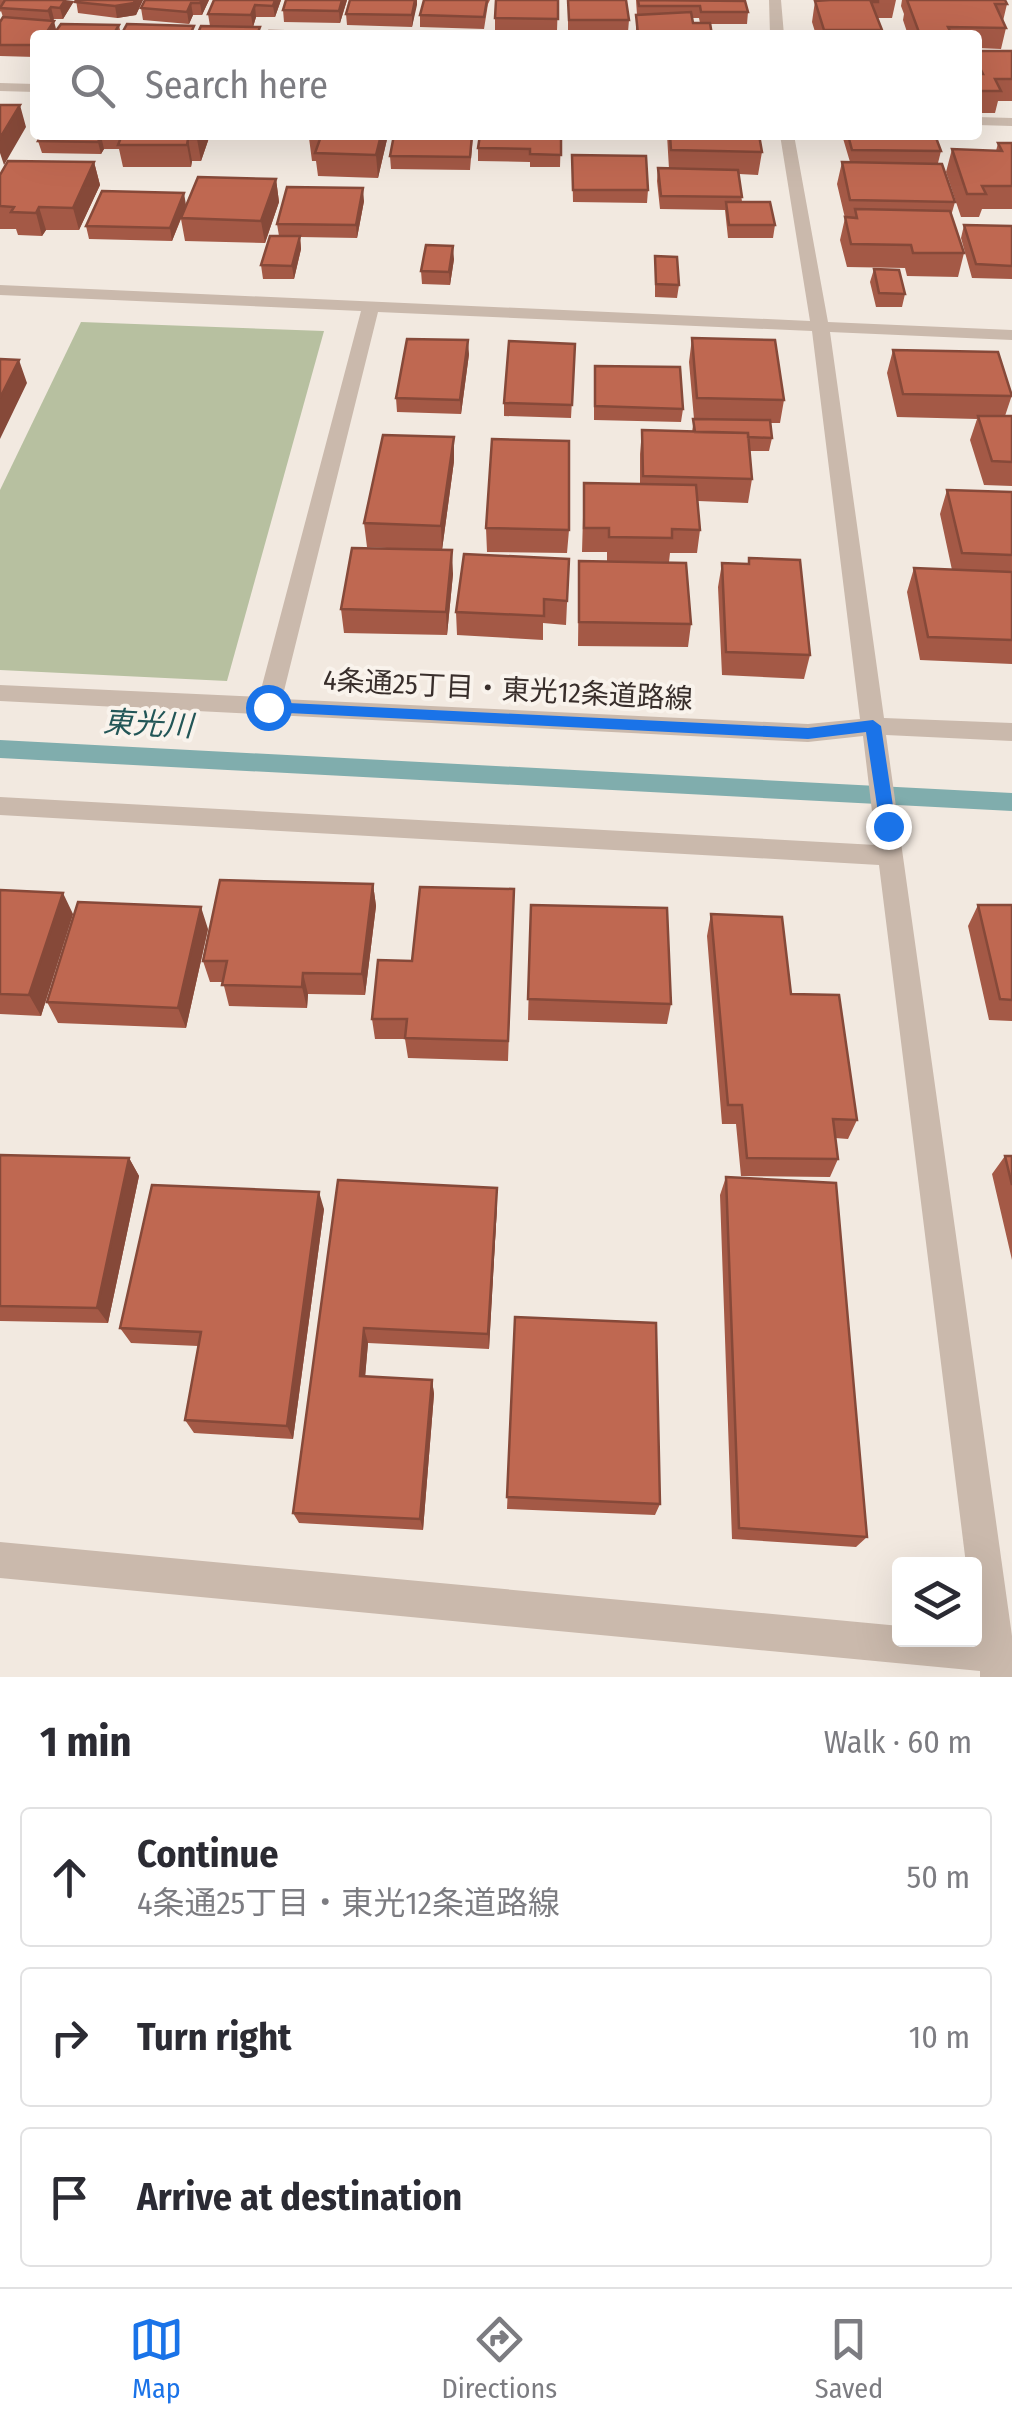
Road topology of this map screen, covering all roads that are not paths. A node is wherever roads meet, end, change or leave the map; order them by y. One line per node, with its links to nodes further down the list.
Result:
1 (774, 0): 2 (street)
2 (777, 30)
3 (0, 87): 4 (street)
4 (30, 88)
5 (982, 120): 6 (street)
6 (1012, 122)
7 (788, 140): 10 (street)
8 (0, 290): 9 (street)
9 (370, 308): 10 (street); 13 (street)
10 (820, 326): 11 (street); 14 (street)
11 (1012, 335)
12 (0, 693): 13 (street, 4条通25丁目・東光12条道路線)
13 (268, 707): 14 (street, 4条通25丁目・東光12条道路線)
14 (873, 726): 15 (street, 4条通25丁目・東光12条道路線); 17 (street)
15 (1012, 732)
16 (0, 806): 17 (street)
17 (890, 841): 19 (street)
18 (0, 1560): 19 (street)
19 (1002, 1662)

